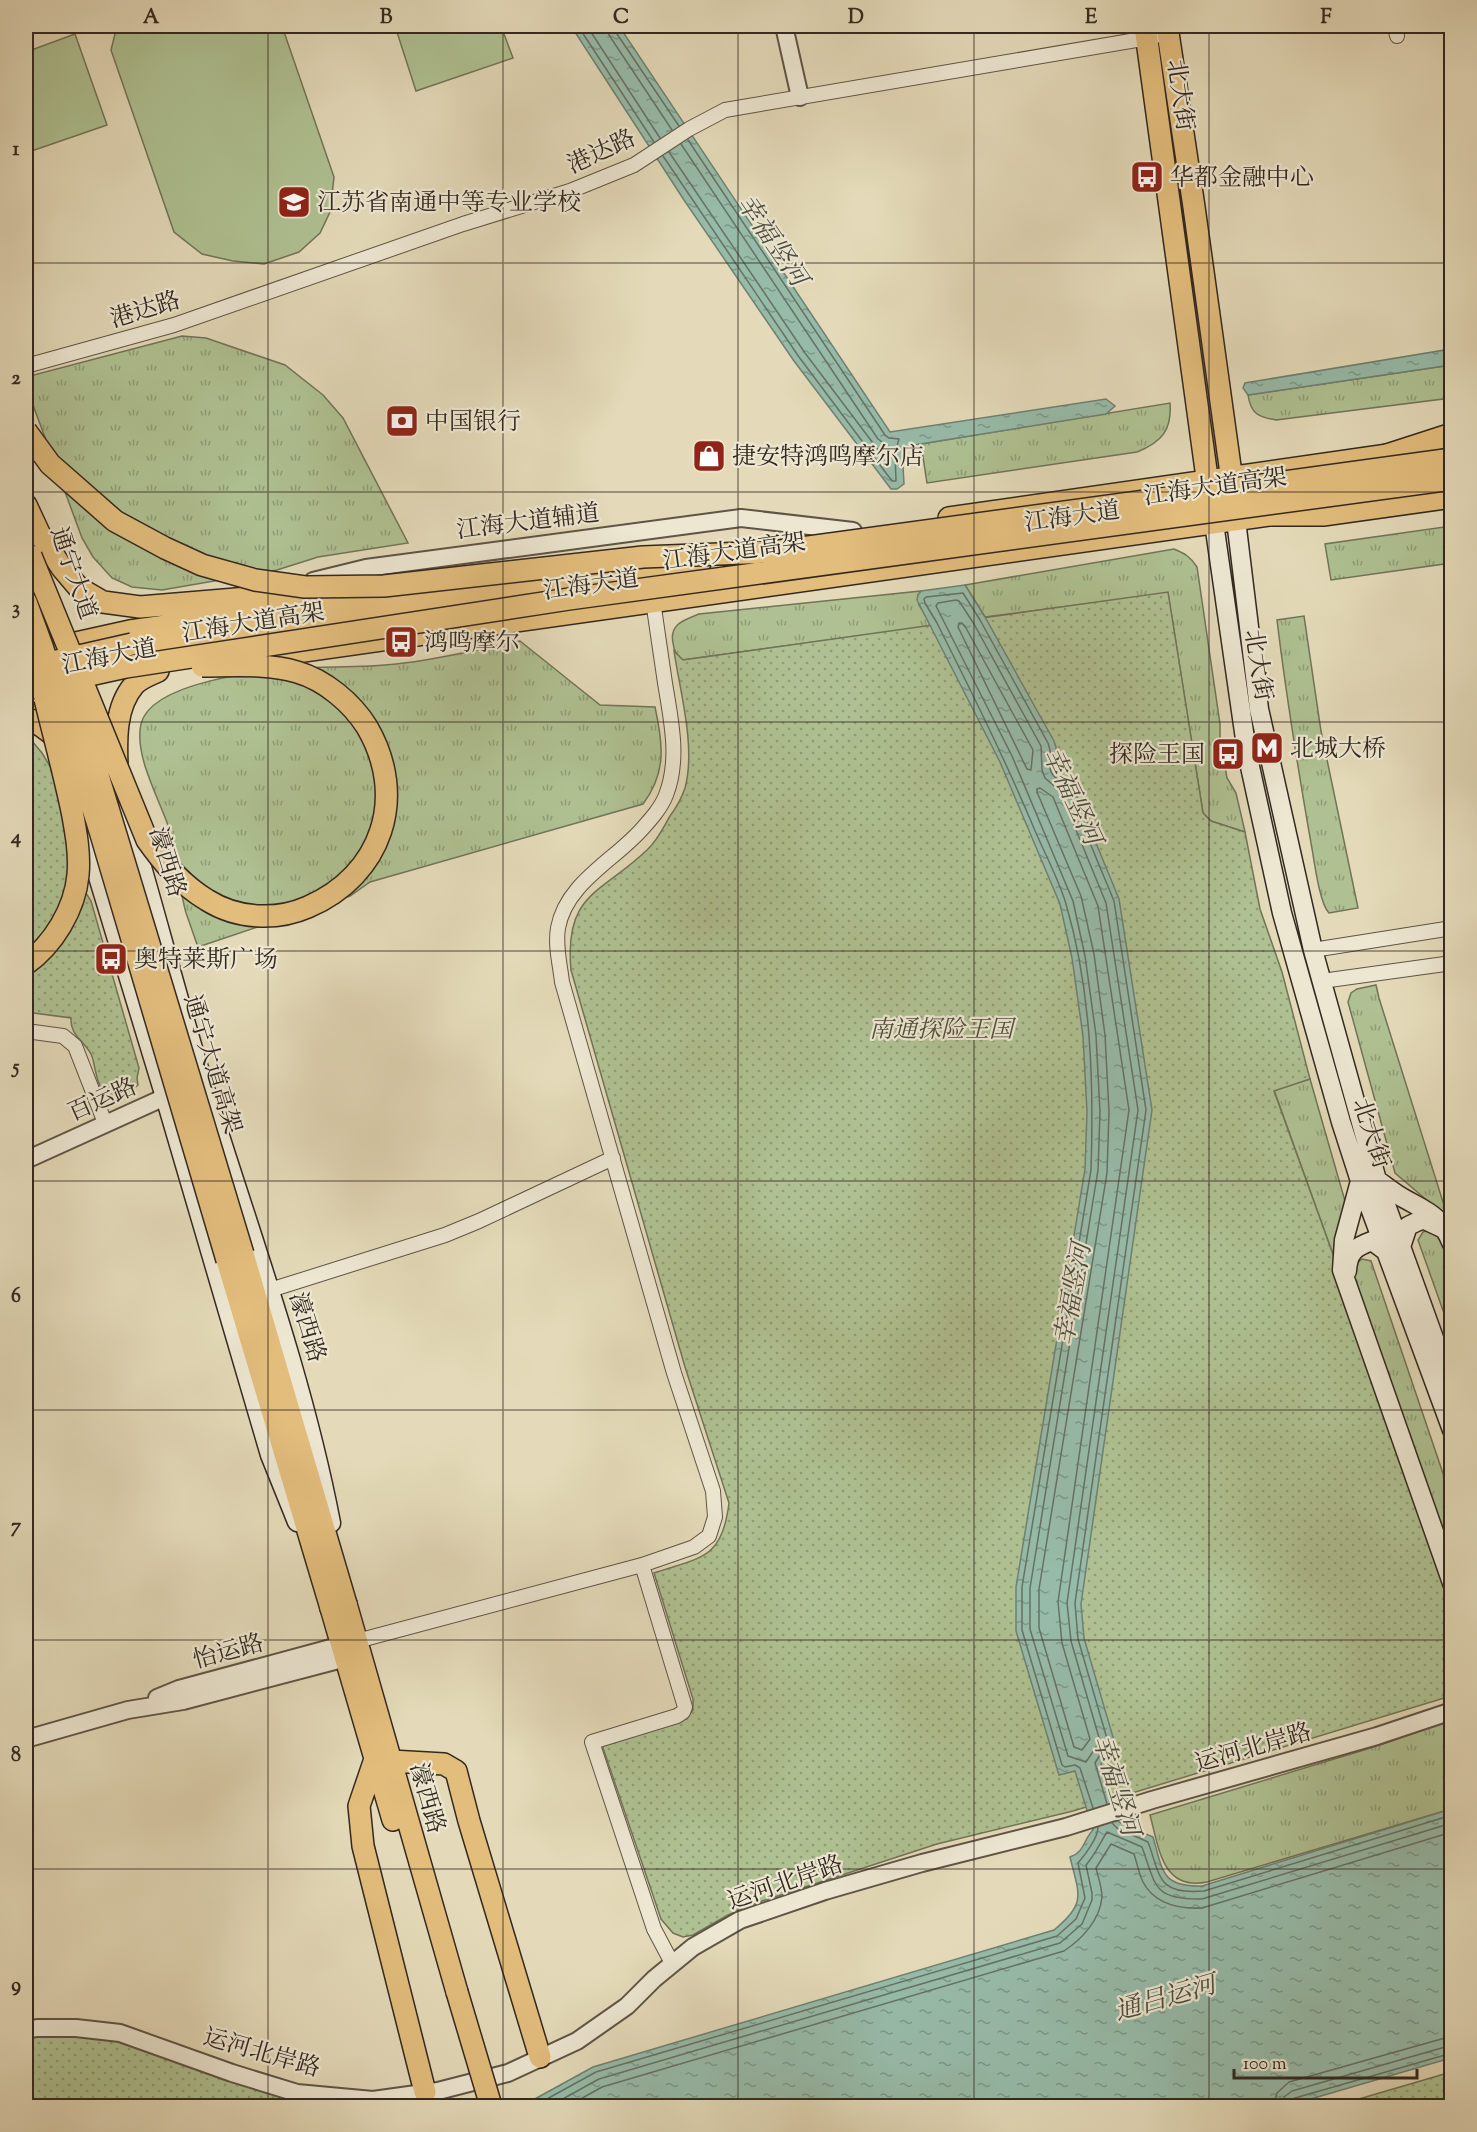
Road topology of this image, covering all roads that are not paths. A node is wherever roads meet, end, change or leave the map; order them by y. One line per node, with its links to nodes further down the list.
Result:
1 (784, 26): 4 (street)
2 (1168, 30): 3 (street, 港达路); 12 (main road, 北大街)
3 (1146, 32): 4 (street, 港达路); 14 (main road, 北大街)
4 (800, 97): 5 (street, 港达路)
5 (26, 366)
6 (1452, 426): 10 (main road, 江海大道)
7 (26, 431): 25 (main road, bridge)
8 (1452, 434): 10 (main road)
9 (1452, 445): 10 (main road, 江海大道)
10 (1384, 456): 12 (main road, 江海大道)
11 (1452, 459): 25 (main road, 江海大道高架, bridge)
12 (1231, 477): 14 (main road, 江海大道); 21 (main road, 北大街)
13 (1452, 479): 34 (main road, 江海大道高架, bridge)
14 (1208, 480): 22 (main road, 北大街); 23 (main road, 江海大道)
15 (1452, 490): 20 (main road, 江海大道)
16 (1452, 497): 20 (main road)
17 (26, 505): 26 (main road)
18 (1452, 507): 20 (main road)
19 (26, 512): 32 (main road, 通宁大道)
20 (1272, 515): 21 (main road, 江海大道)
21 (1236, 519): 22 (main road, 江海大道); 42 (main road, 北大街)
22 (1214, 523): 28 (main road, 江海大道); 51 (main road, 北大街)
23 (853, 531): 26 (street, 江海大道辅道); 27 (main road, 江海大道)
24 (28, 548): 34 (main road, bridge); 54 (main road, 通宁大道高架, bridge)
25 (772, 552): 33 (main road, 江海大道高架, bridge)
26 (248, 598): 27 (main road); 30 (street, 江海大道辅道)
27 (356, 599): 30 (main road, 江海大道)
28 (653, 601): 35 (main road, 江海大道); 49 (street)
29 (26, 602): 54 (main road, 通宁大道高架, bridge)
30 (219, 618): 32 (main road, 江海大道)
31 (26, 626): 44 (main road, bridge)
32 (72, 643): 33 (main road, 江海大道); 36 (main road, 通宁大道)
33 (26, 655): 37 (main road)
34 (126, 667): 37 (main road, 江海大道高架, bridge)
35 (158, 671): 36 (main road, 江海大道); 40 (main road)
36 (86, 685): 37 (main road, 江海大道); 40 (main road, 濠西路)
37 (31, 695): 39 (main road, 濠西路)
38 (26, 718): 39 (main road)
39 (55, 736): 47 (main road, 濠西路)
40 (118, 785): 56 (main road, 濠西路)
41 (1452, 928): 42 (street)
42 (1313, 950): 45 (main road, 北大街)
43 (1452, 963): 45 (street)
44 (26, 964)
45 (1322, 981): 51 (main road, 北大街)
46 (26, 1031): 48 (street)
47 (165, 1097): 48 (street, 百运路); 61 (main road, 濠西路)
48 (105, 1124): 50 (street, 百运路)
49 (613, 1158): 56 (street); 59 (street)
50 (26, 1160)
51 (1369, 1180): 52 (main road); 53 (main road, 北大街); 55 (main road)
52 (1448, 1237): 53 (main road)
53 (1394, 1249): 55 (main road); 57 (main road, 北大街); 58 (main road, 北大街)
54 (235, 1257): 61 (main road, 通宁大道高架)
55 (1346, 1288): 60 (main road)
56 (270, 1290): 61 (main road, 濠西路)
57 (1452, 1388)
58 (1452, 1430)
59 (642, 1565): 62 (street); 66 (street)
60 (1452, 1583)
61 (338, 1606): 62 (main road, 濠西路)
62 (348, 1648): 64 (street, 怡运路); 65 (main road, 濠西路)
63 (1452, 1711): 66 (street, 运河北岸路)
64 (26, 1739)
65 (383, 1760): 67 (main road, 濠西路); 69 (main road); 70 (main road)
66 (672, 1964): 69 (street, 运河北岸路)
67 (450, 1993): 71 (main road); 72 (main road, bridge)
68 (26, 2030): 70 (street, 运河北岸路)
69 (540, 2057): 70 (street, 运河北岸路)
70 (425, 2092)
71 (476, 2106)
72 (491, 2106)

